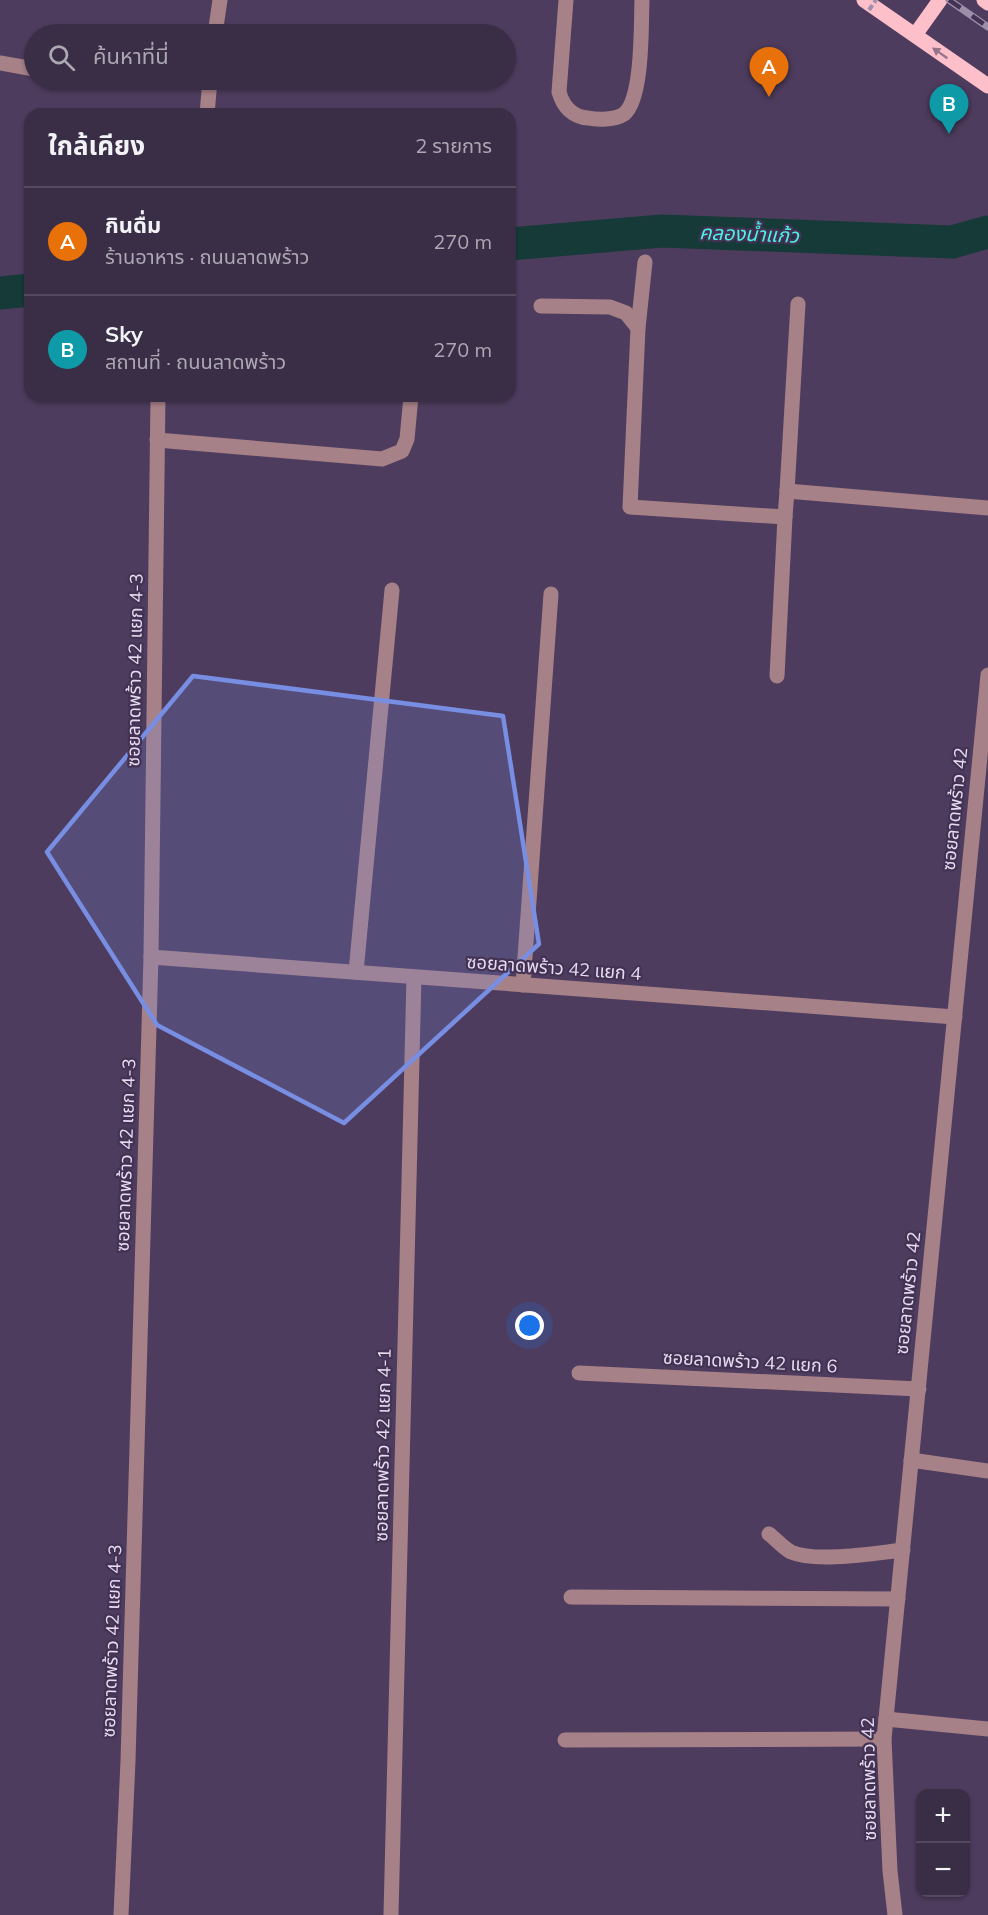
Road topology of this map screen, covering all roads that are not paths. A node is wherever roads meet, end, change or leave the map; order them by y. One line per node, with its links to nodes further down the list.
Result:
1 (220, 0): 8 (street)
2 (566, 0): 3 (street)
3 (642, 0)
4 (940, 0): 9 (main road)
5 (984, 0): 6 (main road)
6 (988, 3)
7 (867, 5): 9 (main road)
8 (216, 24)
9 (915, 35): 12 (main road, one-way to 9)
10 (0, 63): 11 (street)
11 (24, 67)
12 (988, 86)
13 (209, 90): 14 (street)
14 (208, 108)
15 (645, 262): 18 (street)
16 (798, 304): 22 (street)
17 (541, 306): 18 (street)
18 (638, 328): 24 (street)
19 (158, 402): 21 (street, ซอยลาดพร้าว 42 แยก 4-3)
20 (410, 402): 21 (street)
21 (157, 440): 29 (street, ซอยลาดพร้าว 42 แยก 4-3)
22 (787, 491): 23 (street); 24 (street)
23 (988, 508)
24 (785, 517): 28 (street)
25 (392, 590): 30 (street)
26 (550, 594): 32 (street)
27 (988, 675): 33 (street, ซอยลาดพร้าว 42)
28 (777, 676)
29 (151, 957): 30 (street, ซอยลาดพร้าว 42 แยก 4); 46 (street, ซอยลาดพร้าว 42 แยก 4-3)
30 (356, 972): 31 (street, ซอยลาดพร้าว 42 แยก 4)
31 (414, 977): 32 (street, ซอยลาดพร้าว 42 แยก 4); 47 (street, ซอยลาดพร้าว 42 แยก 4-1)
32 (523, 985): 33 (street, ซอยลาดพร้าว 42 แยก 4)
33 (955, 1017): 35 (street, ซอยลาดพร้าว 42)
34 (579, 1373): 35 (street, ซอยลาดพร้าว 42 แยก 6)
35 (918, 1389): 36 (street, ซอยลาดพร้าว 42)
36 (911, 1460): 37 (street); 39 (street, ซอยลาดพร้าว 42)
37 (988, 1471)
38 (769, 1534): 39 (street)
39 (903, 1550): 41 (street, ซอยลาดพร้าว 42)
40 (571, 1597): 41 (street)
41 (898, 1599): 42 (street, ซอยลาดพร้าว 42)
42 (886, 1719): 43 (street); 44 (street, ซอยลาดพร้าว 42)
43 (988, 1729)
44 (884, 1739): 45 (street); 48 (street, ซอยลาดพร้าว 42)
45 (565, 1740)
46 (121, 1915)
47 (392, 1915)
48 (895, 1915)

